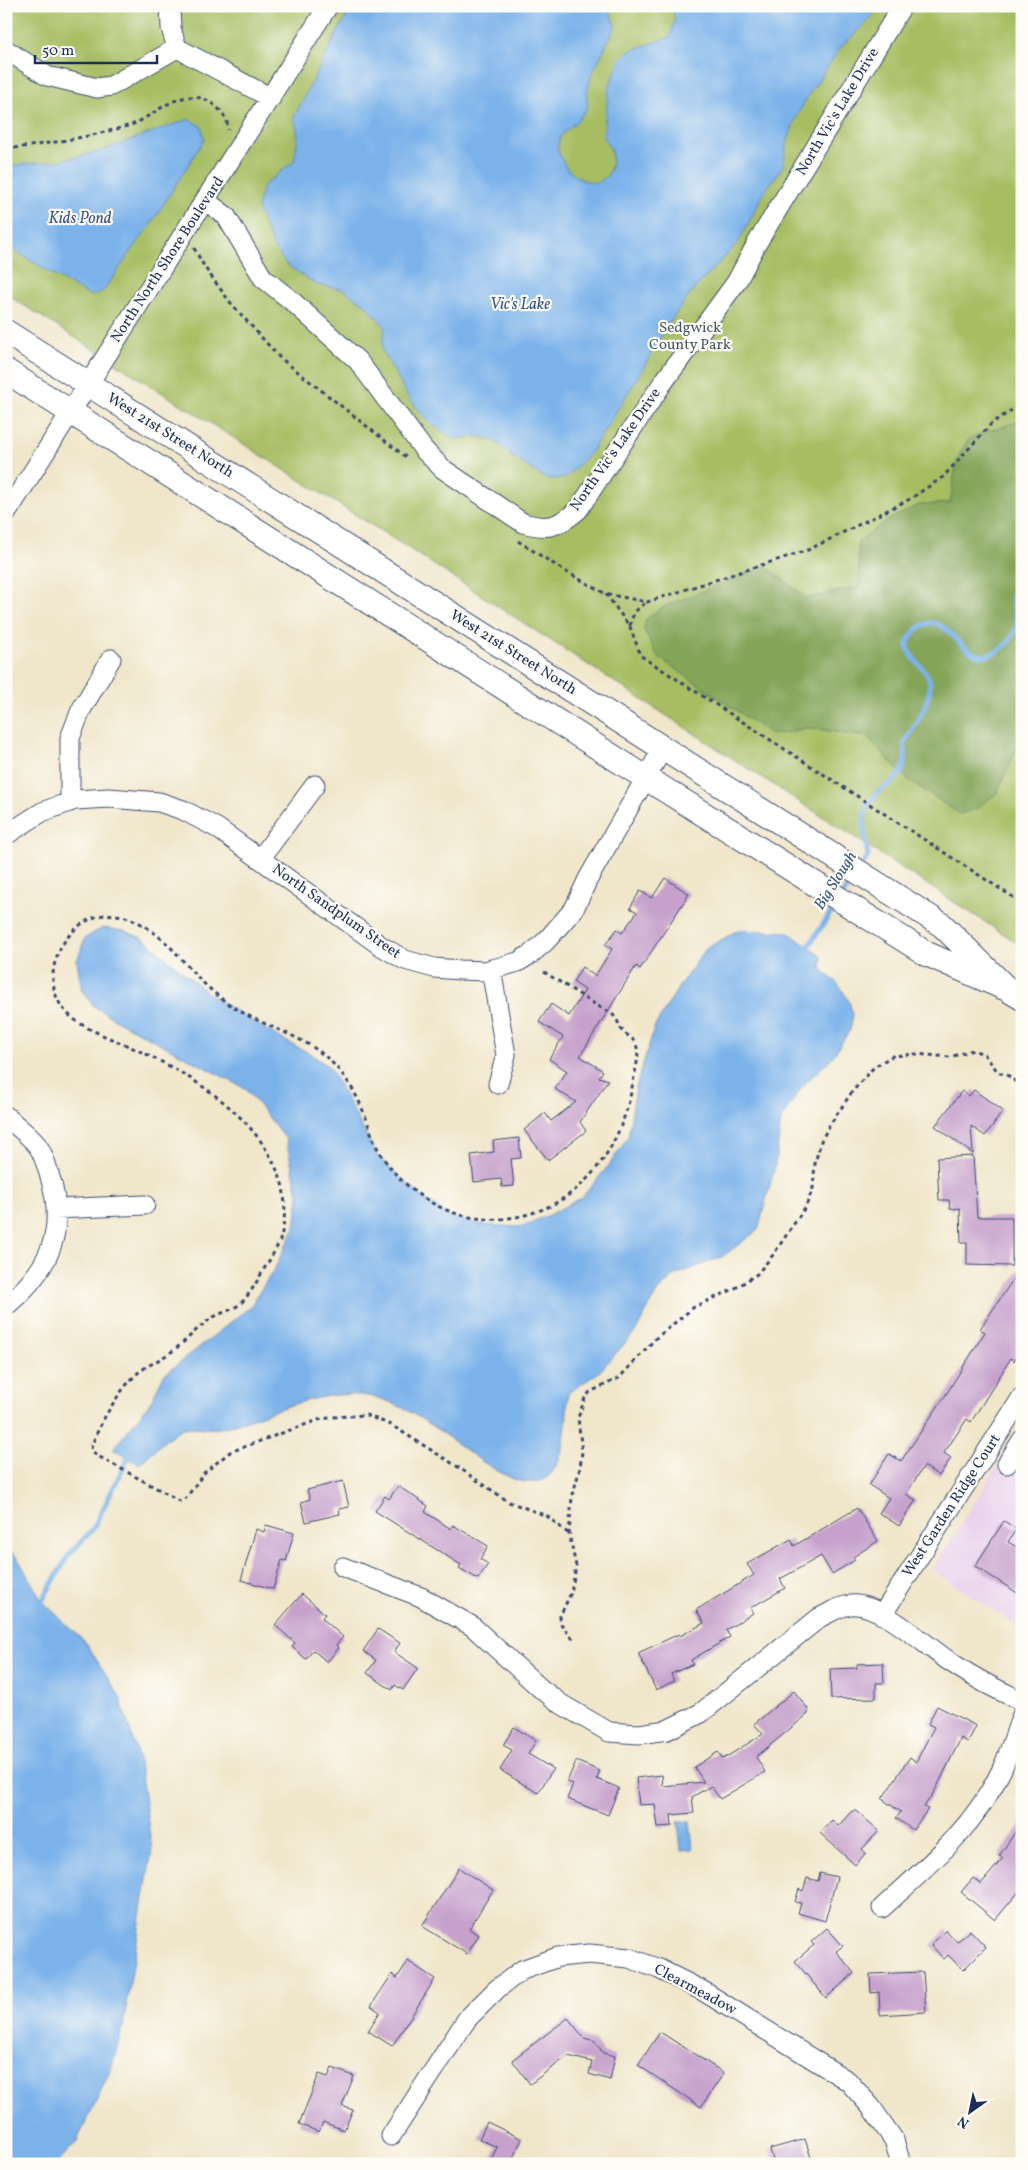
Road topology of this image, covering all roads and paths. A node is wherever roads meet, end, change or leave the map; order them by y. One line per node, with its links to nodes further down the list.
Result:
1 (170, 6): 4 (street)
2 (328, 6): 6 (street, North North Shore Boulevard)
3 (902, 6): 9 (street, North Vic's Lake Drive)
4 (178, 48): 5 (street); 6 (street)
5 (6, 50)
6 (271, 98): 9 (street, North North Shore Boulevard)
7 (226, 136): 8 (path)
8 (6, 149)
9 (206, 201): 10 (street, North North Shore Boulevard)
10 (186, 232): 13 (street, North North Shore Boulevard); 16 (path)
11 (6, 332): 13 (main road, West 21st Street North)
12 (6, 371): 15 (main road, West 21st Street North)
13 (88, 384): 15 (street, North North Shore Boulevard); 23 (main road, West 21st Street North)
14 (1022, 402): 20 (path)
15 (72, 412): 17 (street, North North Shore Boulevard); 24 (main road, West 21st Street North)
16 (410, 460)
17 (6, 514)
18 (517, 540): 19 (path)
19 (606, 594): 20 (path); 21 (path)
20 (647, 602): 21 (path)
21 (630, 627): 29 (path)
22 (111, 659): 26 (street)
23 (663, 748): 24 (street, North Sandplum Street); 32 (main road, West 21st Street North)
24 (646, 778): 30 (street, North Sandplum Street); 32 (main road, West 21st Street North)
25 (315, 785): 28 (street)
26 (70, 802): 27 (street, North Sandplum Street); 28 (street, North Sandplum Street)
27 (6, 835)
28 (260, 859): 30 (street, North Sandplum Street)
29 (1022, 903)
30 (491, 969): 33 (street)
31 (544, 972): 42 (path)
32 (1014, 993)
33 (498, 1084)
34 (1022, 1089): 42 (path)
35 (6, 1116): 37 (street)
36 (144, 1205): 37 (street)
37 (56, 1209): 38 (street)
38 (6, 1306)
39 (1022, 1397): 44 (street, West Garden Ridge Court)
40 (1022, 1440): 41 (street)
41 (1007, 1464)
42 (570, 1534): 45 (path)
43 (343, 1567): 44 (street)
44 (882, 1615): 46 (street)
45 (573, 1638)
46 (1022, 1701)
47 (1022, 1715): 48 (street)
48 (882, 1908)
49 (391, 2136): 50 (street, Clearmeadow)
50 (901, 2164)

